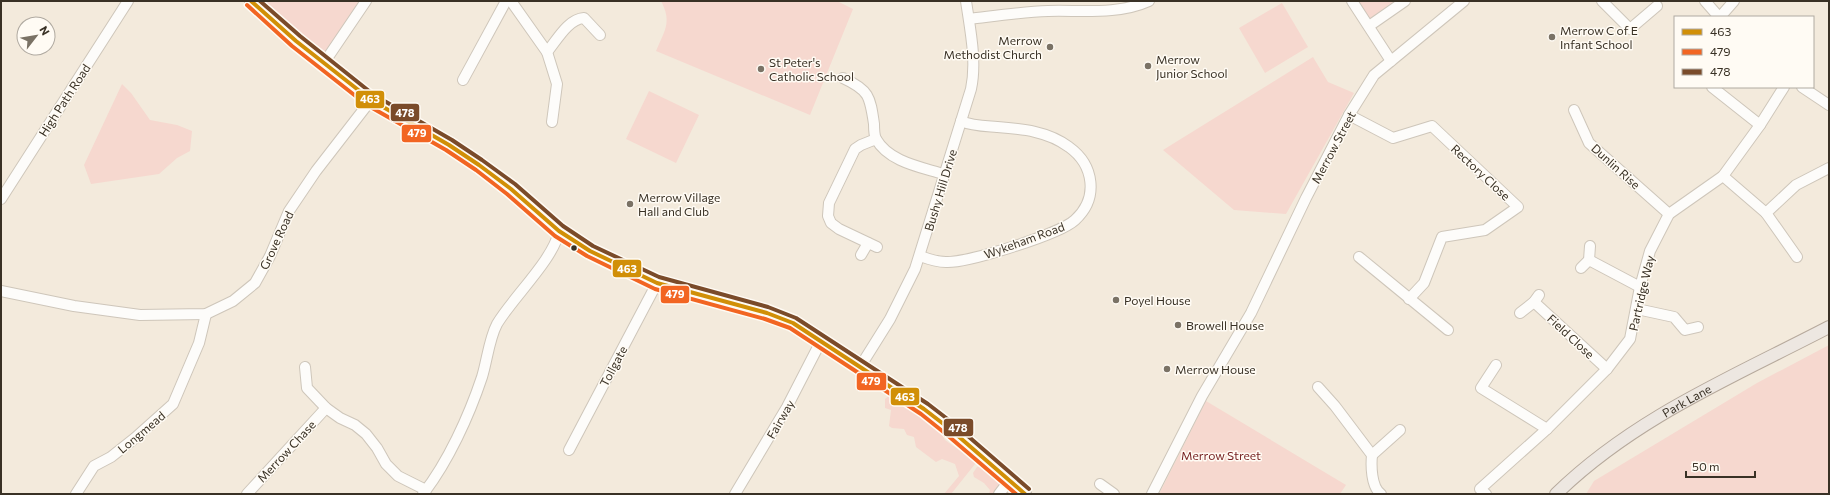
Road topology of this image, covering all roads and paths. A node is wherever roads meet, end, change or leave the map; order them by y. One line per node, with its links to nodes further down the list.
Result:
1 (128, 1): 39 (street, High Path Road)
2 (251, 1): 22 (main road)
3 (366, 1): 22 (street)
4 (506, 1): 24 (street)
5 (511, 1): 20 (street)
6 (966, 1): 17 (street, Bushy Hill Drive)
7 (1149, 1): 17 (street)
8 (1352, 1): 18 (street)
9 (1405, 1): 18 (street)
10 (1464, 1): 21 (street, Merrow Street)
11 (1602, 1): 14 (street)
12 (1705, 1): 15 (street)
13 (1734, 1): 16 (street)
14 (1657, 6)
15 (1718, 16)
16 (1720, 16)
17 (969, 19): 33 (street, Bushy Hill Drive)
18 (1369, 26): 21 (street)
19 (600, 35): 20 (street)
20 (547, 52): 32 (street)
21 (1391, 61): 31 (street, Merrow Street)
22 (324, 63): 28 (main road)
23 (843, 78): 35 (street)
24 (463, 80)
25 (1713, 88): 34 (street)
26 (1783, 88): 34 (street, Partridge Way)
27 (1804, 88): 29 (street)
28 (371, 100): 42 (main road); 56 (street, Grove Road)
29 (1829, 105)
30 (1574, 110): 41 (street, Dunlin Rise)
31 (1349, 115): 53 (street, Rectory Close); 81 (street, Merrow Street)
32 (552, 122)
33 (961, 122): 37 (street, Bushy Hill Drive); 45 (street, Wykeham Road)
34 (1760, 125): 38 (street, Partridge Way)
35 (876, 138): 37 (street); 44 (street)
36 (1829, 168): 40 (street)
37 (943, 174): 45 (street, Bushy Hill Drive)
38 (1723, 176): 40 (street); 41 (street, Partridge Way)
39 (1, 199)
40 (1766, 213): 46 (street)
41 (1669, 214): 51 (street, Partridge Way)
42 (559, 231): 50 (main road); 73 (street)
43 (1590, 246): 48 (street)
44 (862, 255)
45 (920, 256): 63 (street, Bushy Hill Drive)
46 (1797, 257)
47 (1359, 258): 53 (street)
48 (1589, 260): 49 (street); 51 (street)
49 (1581, 268)
50 (657, 283): 60 (main road); 69 (street, Tollgate)
51 (1640, 287): 54 (street, Partridge Way)
52 (1, 291): 56 (street, Grove Road)
53 (1409, 299): 59 (street)
54 (1637, 309): 57 (street); 64 (street, Partridge Way)
55 (1520, 313): 64 (street, Field Close)
56 (206, 314): 75 (street, Longmead)
57 (1698, 327)
58 (1829, 327): 83 (main road, Park Lane)
59 (1448, 330)
60 (821, 341): 63 (main road); 77 (street, Fairway)
61 (1496, 365): 67 (street)
62 (305, 367): 66 (street)
63 (860, 367): 71 (main road)
64 (1607, 369): 67 (street, Partridge Way)
65 (1318, 387): 70 (street)
66 (326, 408): 73 (street); 76 (street, Merrow Chase)
67 (1547, 429): 74 (street, Partridge Way)
68 (1400, 430): 70 (street)
69 (569, 450)
70 (1372, 455): 82 (street)
71 (1009, 481): 78 (street); 79 (main road)
72 (1100, 484): 80 (street)
73 (424, 492)
74 (1481, 492)
75 (76, 494)
76 (247, 494)
77 (735, 494)
78 (999, 494)
79 (1025, 494)
80 (1114, 494)
81 (1152, 494)
82 (1381, 494)
83 (1556, 494)

